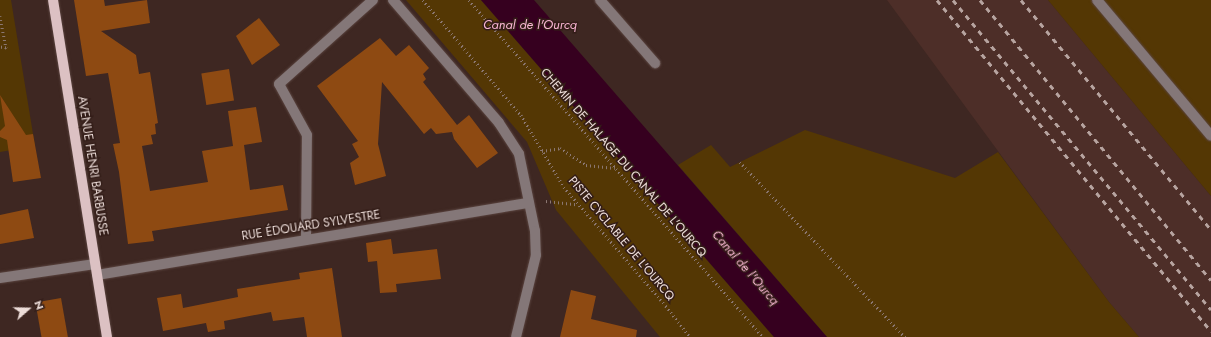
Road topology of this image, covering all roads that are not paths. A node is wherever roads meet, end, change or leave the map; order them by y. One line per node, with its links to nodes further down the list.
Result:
1 (53, 0): 10 (main road, AVENUE HENRI BARBUSSE)
2 (373, 0): 9 (street)
3 (393, 0): 8 (street)
4 (600, 0): 6 (street)
5 (1097, 0): 7 (street)
6 (655, 63)
7 (1211, 136)
8 (530, 203): 9 (street, RUE ÉDOUARD SYLVESTRE); 13 (street)
9 (306, 240): 10 (street, RUE ÉDOUARD SYLVESTRE)
10 (96, 269): 11 (street, RUE ÉDOUARD SYLVESTRE); 12 (main road, AVENUE HENRI BARBUSSE)
11 (0, 278)
12 (107, 337)
13 (516, 337)

